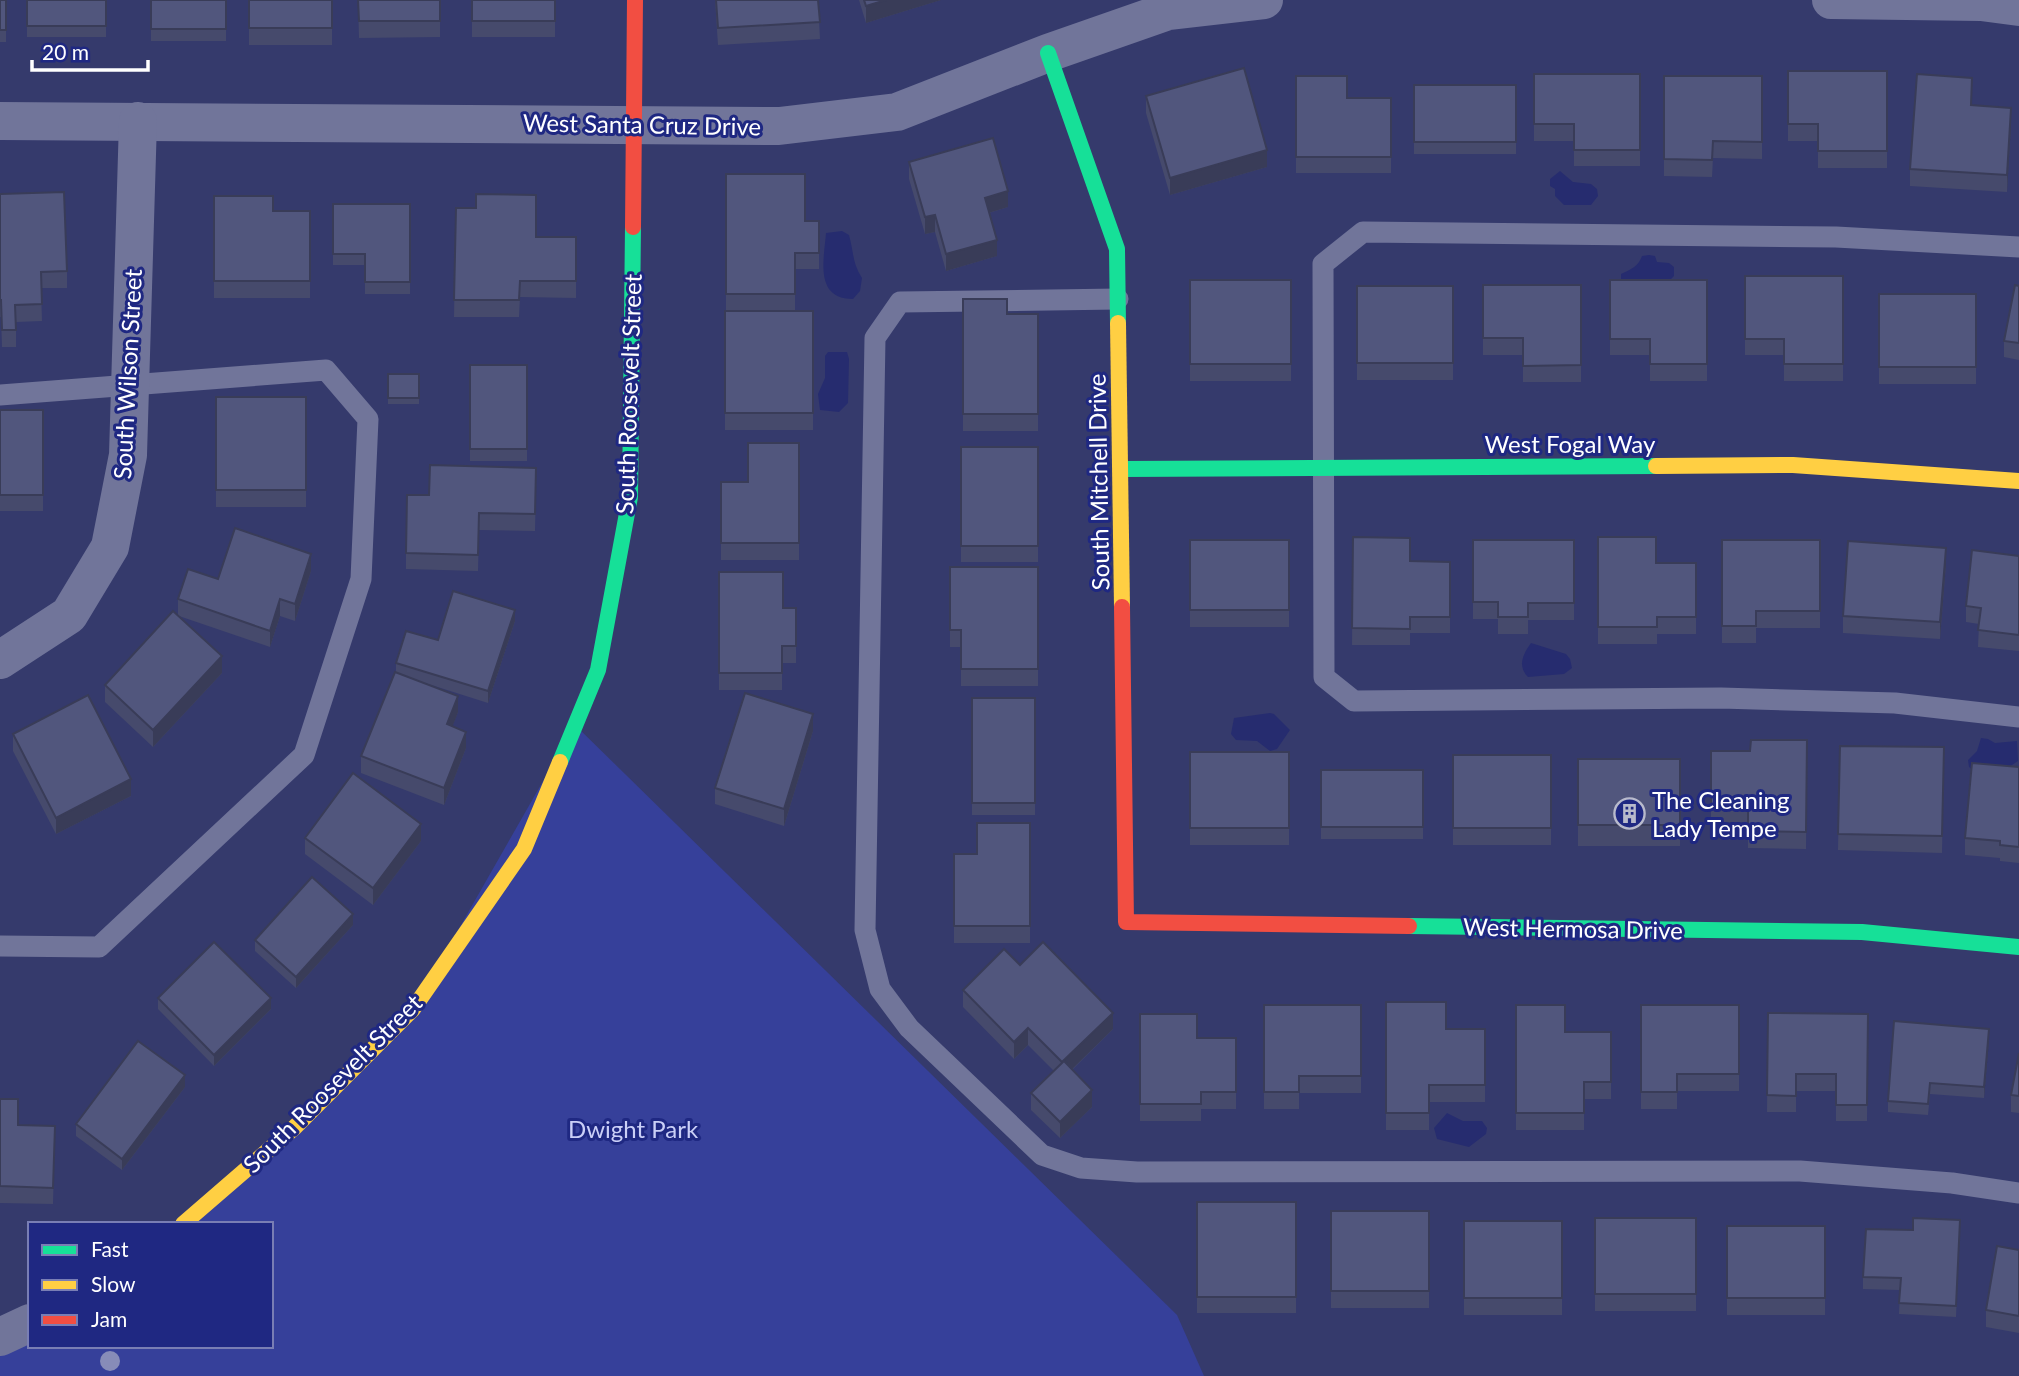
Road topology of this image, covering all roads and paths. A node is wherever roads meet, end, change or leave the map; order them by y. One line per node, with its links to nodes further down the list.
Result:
1 (635, 0): 8 (street, South Roosevelt Street)
2 (1264, 0): 5 (street, West Santa Cruz Drive)
3 (1831, 0): 4 (street)
4 (2019, 7)
5 (1048, 53): 8 (street, West Santa Cruz Drive); 10 (street, South Mitchell Drive)
6 (0, 121): 7 (street, West Santa Cruz Drive)
7 (138, 121): 8 (street, West Santa Cruz Drive); 11 (street, South Wilson Street)
8 (632, 123): 22 (street, South Roosevelt Street)
9 (2019, 247): 13 (lane)
10 (1118, 299): 14 (street, South Mitchell Drive); 21 (lane)
11 (130, 386): 12 (lane); 16 (street, South Wilson Street); 19 (lane)
12 (0, 394)
13 (1323, 468): 14 (street, West Fogal Way); 15 (street, West Fogal Way); 17 (lane)
14 (1122, 469): 18 (street, South Mitchell Drive)
15 (2019, 481)
16 (0, 660)
17 (2019, 717)
18 (1126, 922): 20 (street, West Hermosa Drive)
19 (0, 946)
20 (2019, 947)
21 (2019, 1193)
22 (185, 1222)
23 (28, 1323): 24 (street)
24 (0, 1337)

